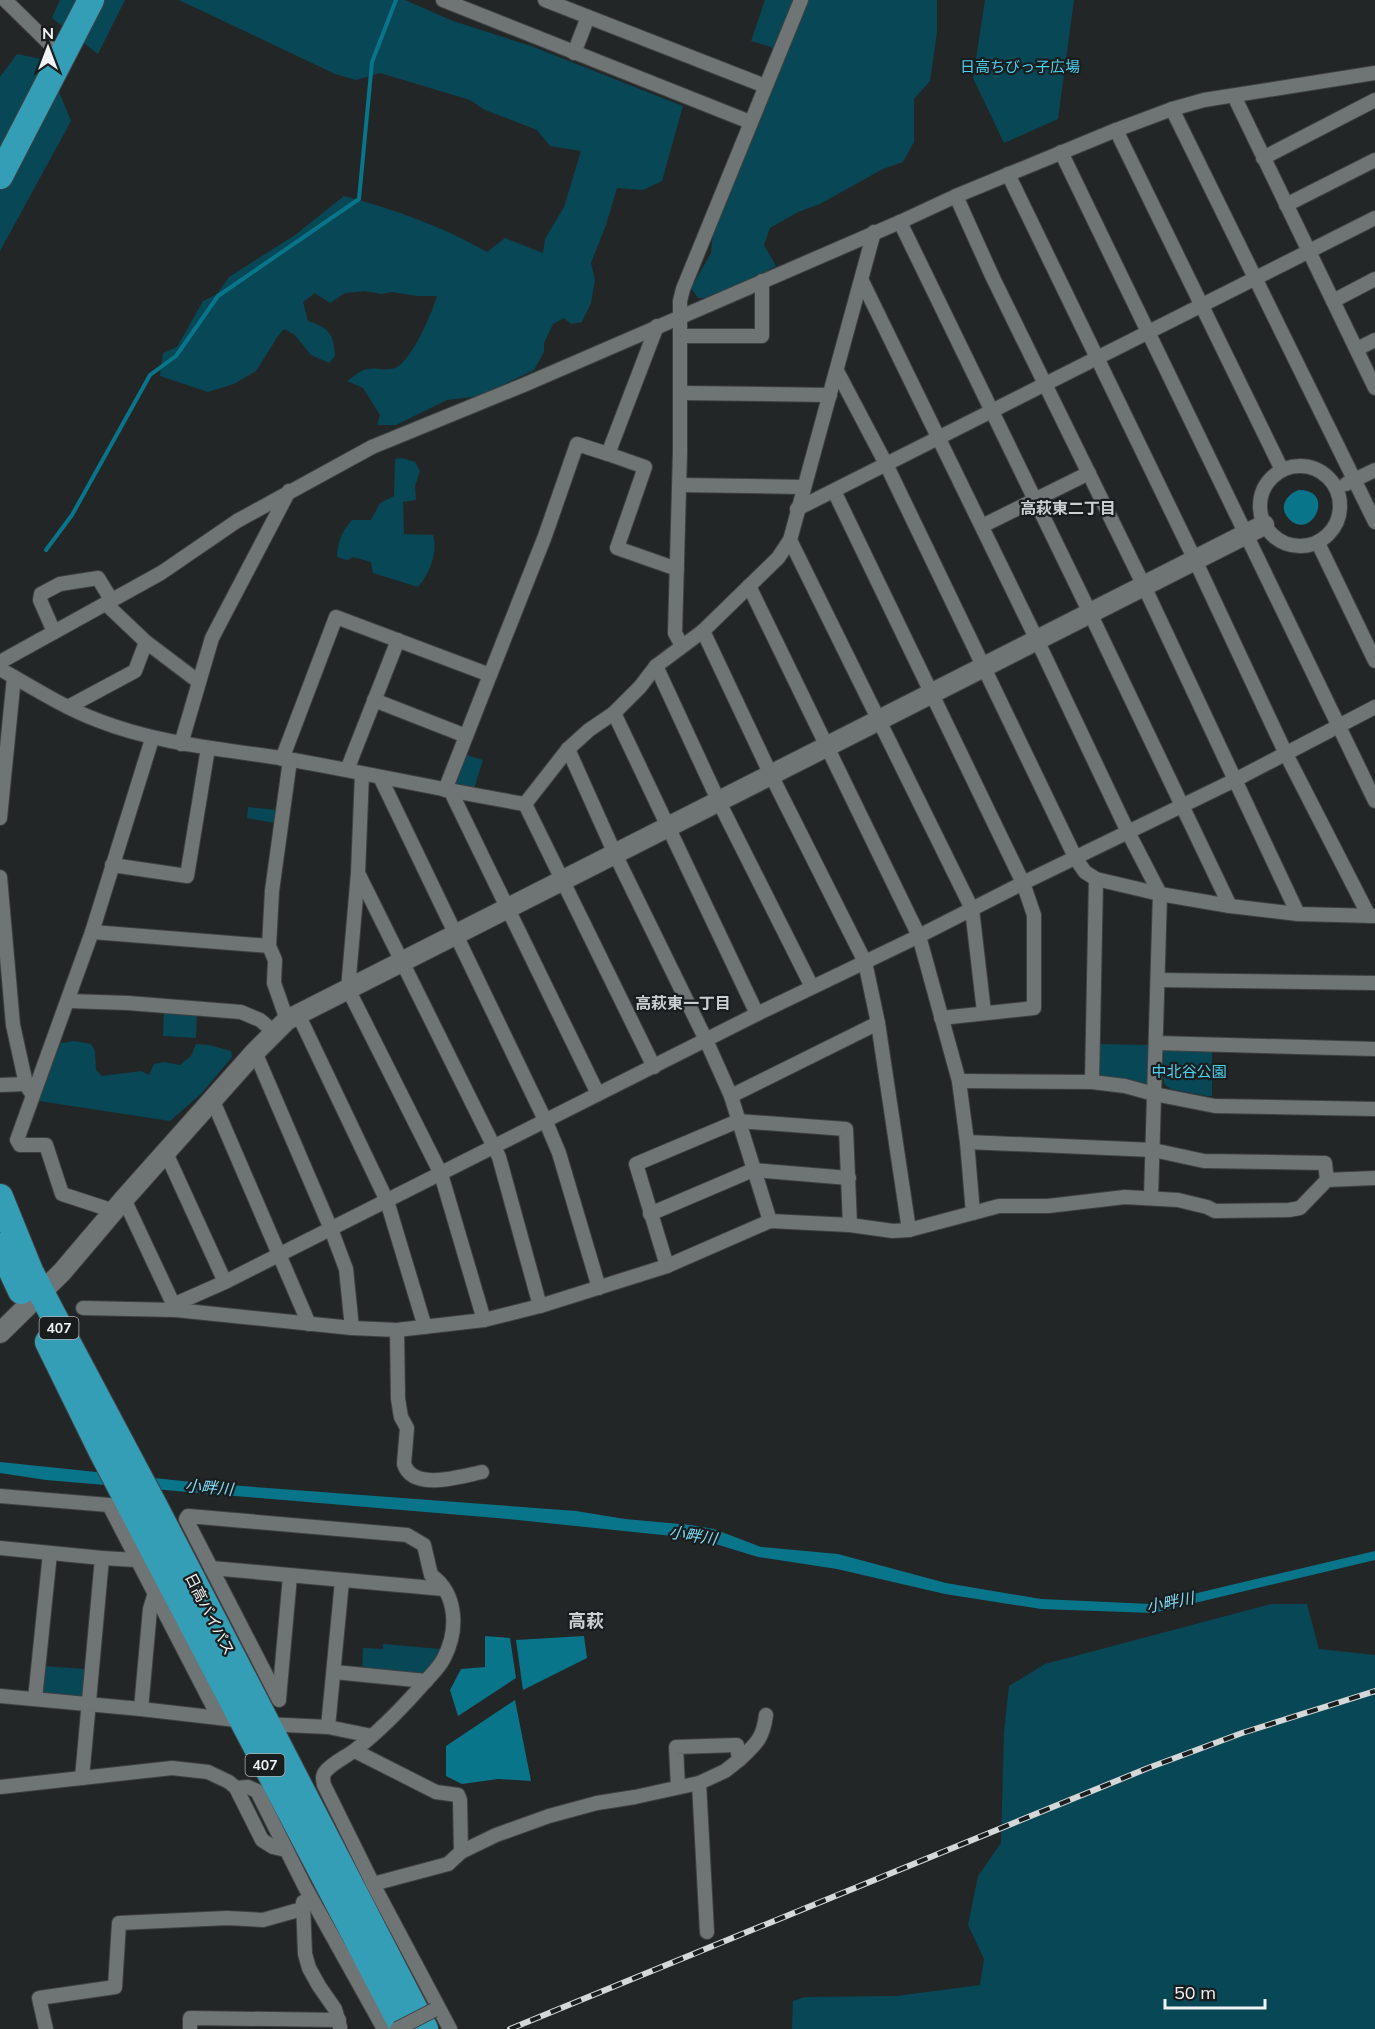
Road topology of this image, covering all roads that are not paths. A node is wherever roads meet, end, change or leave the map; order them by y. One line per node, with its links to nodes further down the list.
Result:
1 (5, 0): 8 (street)
2 (91, 0): 8 (highway)
3 (442, 0): 7 (street)
4 (545, 0): 6 (street)
5 (801, 0): 10 (street)
6 (588, 17): 7 (street); 10 (street)
7 (574, 53): 14 (street)
8 (63, 57): 20 (highway)
9 (1375, 73): 11 (street)
10 (765, 86): 14 (street)
11 (1234, 96): 13 (street); 17 (street)
12 (1375, 100): 17 (street)
13 (1172, 109): 15 (street); 27 (street)
14 (750, 122): 33 (street)
15 (1116, 130): 16 (street); 32 (street)
16 (1061, 152): 19 (street); 35 (street)
17 (1263, 158): 22 (street)
18 (1375, 160): 22 (street)
19 (1008, 174): 21 (street); 39 (street)
20 (0, 176)
21 (956, 196): 24 (street); 41 (street)
22 (1286, 205): 26 (street)
23 (1375, 218): 26 (street)
24 (900, 222): 25 (street); 45 (street)
25 (874, 232): 29 (street); 30 (street)
26 (1309, 251): 27 (street); 31 (street)
27 (1256, 279): 32 (street); 52 (street)
28 (1375, 279): 31 (street)
29 (762, 281): 33 (street); 36 (street)
30 (862, 281): 40 (street); 46 (street)
31 (1333, 301): 38 (street)
32 (1203, 305): 35 (street); 49 (street)
33 (682, 315): 34 (street); 36 (street)
34 (657, 326): 47 (street); 56 (street)
35 (1150, 332): 39 (street); 62 (street)
36 (681, 336): 43 (street)
37 (1375, 340): 38 (street)
38 (1357, 349): 42 (street)
39 (1097, 359): 41 (street); 65 (street)
40 (837, 371): 44 (street); 48 (street)
41 (1046, 385): 45 (street); 51 (street)
42 (1375, 388)
43 (681, 393): 44 (street); 53 (street)
44 (830, 395): 54 (street)
45 (992, 412): 46 (street); 58 (street)
46 (939, 438): 48 (street); 61 (street)
47 (608, 454): 66 (street); 82 (street)
48 (886, 464): 57 (street); 80 (street)
49 (1282, 470): 55 (street); 62 (street)
50 (1375, 470): 52 (street)
51 (1089, 473): 58 (street); 68 (street)
52 (1354, 480): 55 (street); 60 (street)
53 (680, 485): 54 (street); 66 (street)
54 (803, 488): 59 (street)
55 (1337, 490): 64 (street)
56 (289, 491): 69 (street); 84 (street)
57 (834, 491): 59 (street); 85 (street)
58 (1035, 500): 61 (street); 70 (street)
59 (797, 509): 63 (street)
60 (1375, 522)
61 (982, 526): 74 (street)
62 (1256, 530): 64 (street); 65 (street); 91 (street)
63 (790, 540): 67 (street); 90 (street)
64 (1318, 543): 77 (street)
65 (1195, 560): 68 (street); 98 (street)
66 (677, 569): 76 (street)
67 (749, 586): 71 (street); 96 (street)
68 (1144, 586): 70 (street); 104 (street)
69 (109, 602): 72 (street); 72 (street); 75 (street)
70 (1090, 613): 74 (street); 109 (street)
71 (703, 631): 76 (street); 102 (street)
72 (54, 632): 78 (street)
73 (398, 640): 82 (street); 86 (street); 99 (street)
74 (1037, 640): 80 (street); 112 (street)
75 (146, 642): 84 (street); 87 (street)
76 (682, 645): 79 (street)
77 (1375, 661)
78 (0, 662)
79 (656, 666): 89 (street); 106 (street)
80 (983, 667): 85 (street); 114 (street)
81 (0, 669): 83 (street)
82 (490, 675): 92 (street)
83 (14, 676): 87 (street); 110 (street)
84 (199, 682): 94 (street)
85 (931, 693): 90 (street); 120 (street)
86 (374, 700): 92 (street); 100 (street)
87 (68, 707): 93 (street)
88 (1375, 707): 91 (street)
89 (614, 713): 97 (street); 111 (street)
90 (878, 722): 96 (street); 124 (street)
91 (1338, 726): 98 (street); 107 (street)
92 (466, 736): 105 (street)
93 (152, 739): 94 (street); 115 (street)
94 (181, 744): 95 (street)
95 (208, 748): 99 (street); 115 (street)
96 (826, 748): 102 (street); 129 (street)
97 (568, 749): 108 (street); 113 (street)
98 (1286, 754): 104 (street); 126 (street)
99 (286, 759): 100 (street); 130 (street)
100 (347, 770): 101 (street)
101 (362, 774): 103 (street); 116 (street)
102 (771, 775): 106 (street); 132 (street)
103 (380, 777): 105 (street); 128 (street)
104 (1235, 780): 109 (street); 125 (street)
105 (448, 791): 108 (street); 123 (street)
106 (719, 801): 111 (street); 135 (street)
107 (1375, 801)
108 (525, 804): 119 (street)
109 (1182, 806): 112 (street); 122 (street)
110 (0, 818)
111 (668, 827): 113 (street); 139 (street)
112 (1128, 832): 114 (street); 121 (street)
113 (615, 854): 119 (street); 143 (street)
114 (1076, 859): 118 (street); 120 (street)
115 (112, 865): 127 (street)
116 (358, 873): 131 (street); 136 (street)
117 (0, 877): 150 (street)
118 (1096, 879): 121 (street); 149 (street)
119 (562, 881): 123 (street); 147 (street)
120 (1023, 883): 124 (street); 138 (street)
121 (1160, 894): 122 (street); 133 (street)
122 (1230, 906): 125 (street)
123 (509, 907): 128 (street); 152 (street)
124 (972, 909): 129 (street); 138 (street)
125 (1298, 914): 126 (street)
126 (1372, 916)
127 (92, 932): 130 (street); 137 (street)
128 (456, 935): 131 (street); 159 (street)
129 (919, 936): 132 (street); 140 (street)
130 (269, 946): 141 (street)
131 (402, 962): 136 (street); 161 (street)
132 (866, 962): 135 (street); 142 (street)
133 (1158, 980): 134 (street); 144 (street)
134 (1375, 983)
135 (813, 987): 139 (street)
136 (348, 988): 141 (street); 165 (street)
137 (68, 1001): 141 (street); 155 (street)
138 (984, 1012): 140 (street)
139 (757, 1014): 143 (street)
140 (941, 1018): 148 (street)
141 (286, 1022): 146 (street); 171 (street)
142 (878, 1023): 154 (street); 178 (street)
143 (706, 1040): 147 (street); 154 (street)
144 (1156, 1043): 145 (street); 153 (street)
145 (1375, 1049)
146 (255, 1052): 156 (street); 177 (street)
147 (654, 1066): 152 (street)
148 (959, 1080): 149 (street); 160 (street)
149 (1092, 1082): 153 (street)
150 (26, 1084): 151 (street); 155 (street)
151 (0, 1085)
152 (598, 1094): 159 (street)
153 (1154, 1094): 157 (street); 162 (street)
154 (731, 1096): 158 (street)
155 (33, 1098): 172 (street)
156 (213, 1101): 163 (street); 180 (street)
157 (1375, 1109)
158 (738, 1121): 164 (street); 166 (street); 173 (street)
159 (546, 1122): 161 (street); 183 (street)
160 (967, 1142): 162 (street); 174 (street)
161 (494, 1147): 165 (street); 185 (street)
162 (1152, 1150): 168 (street); 170 (street)
163 (166, 1153): 172 (street); 182 (street)
164 (753, 1170): 166 (street); 173 (street); 175 (street)
165 (441, 1174): 171 (street); 188 (street)
166 (849, 1178): 176 (street)
167 (1375, 1178): 168 (street)
168 (1327, 1180): 170 (street)
169 (0, 1197): 184 (highway, 日高バイパス / 407)
170 (1151, 1198): 174 (street)
171 (387, 1201): 177 (street); 190 (street)
172 (119, 1205): 184 (street); 186 (street)
173 (650, 1214): 181 (street)
174 (973, 1214): 178 (street)
175 (770, 1221): 176 (street); 181 (street)
176 (850, 1225): 178 (street)
177 (331, 1228): 180 (street); 191 (street)
178 (909, 1230)
179 (0, 1246): 184 (highway, 日高バイパス / 407)
180 (279, 1254): 182 (street); 189 (street)
181 (667, 1266): 183 (street)
182 (225, 1282): 186 (street)
183 (599, 1287): 185 (street)
184 (35, 1299): 193 (street); 194 (highway, 日高バイパス / 407)
185 (540, 1306): 188 (street)
186 (175, 1307): 187 (street); 189 (street)
187 (83, 1308)
188 (484, 1320): 190 (street)
189 (309, 1324): 191 (street)
190 (425, 1327): 192 (street)
191 (352, 1329): 192 (street)
192 (397, 1330): 195 (street)
193 (0, 1333)
194 (115, 1453): 213 (highway, 日高バイパス / 407); 214 (highway, 日高バイパス / 407)
195 (482, 1472)
196 (0, 1496): 200 (street)
197 (0, 1548): 198 (street)
198 (50, 1553): 199 (street); 209 (street)
199 (102, 1558): 200 (street); 210 (street)
200 (136, 1560): 205 (street)
201 (211, 1569): 202 (street); 202 (street); 204 (street)
202 (290, 1576): 203 (street)
203 (342, 1581): 204 (street); 206 (street)
204 (444, 1589): 207 (street)
205 (154, 1596): 211 (street); 213 (street)
206 (334, 1672): 207 (street); 215 (street)
207 (426, 1681): 216 (street)
208 (0, 1696): 209 (street)
209 (35, 1699): 210 (street)
210 (89, 1704): 211 (street); 219 (street)
211 (141, 1709): 213 (street)
212 (766, 1715): 218 (street)
213 (230, 1719): 214 (street); 234 (highway, 日高バイパス / 407)
214 (268, 1724): 215 (street); 228 (highway, 日高バイパス / 407)
215 (328, 1727): 216 (street)
216 (372, 1736): 217 (street)
217 (355, 1751): 223 (street); 224 (street)
218 (739, 1760): 220 (street); 222 (street)
219 (82, 1778): 221 (street); 225 (street)
220 (699, 1783): 222 (street); 227 (street)
221 (0, 1787)
222 (678, 1787): 223 (street)
223 (461, 1852): 224 (street)
224 (373, 1884): 228 (street)
225 (305, 1887): 226 (street); 232 (street)
226 (302, 1909): 229 (street); 230 (street)
227 (707, 1932)
228 (432, 2015): 233 (street, bridge); 235 (street)
229 (340, 2025): 231 (street)
230 (46, 2029)
231 (190, 2029)
232 (384, 2029)
233 (397, 2029)
234 (404, 2029)
235 (450, 2029)

